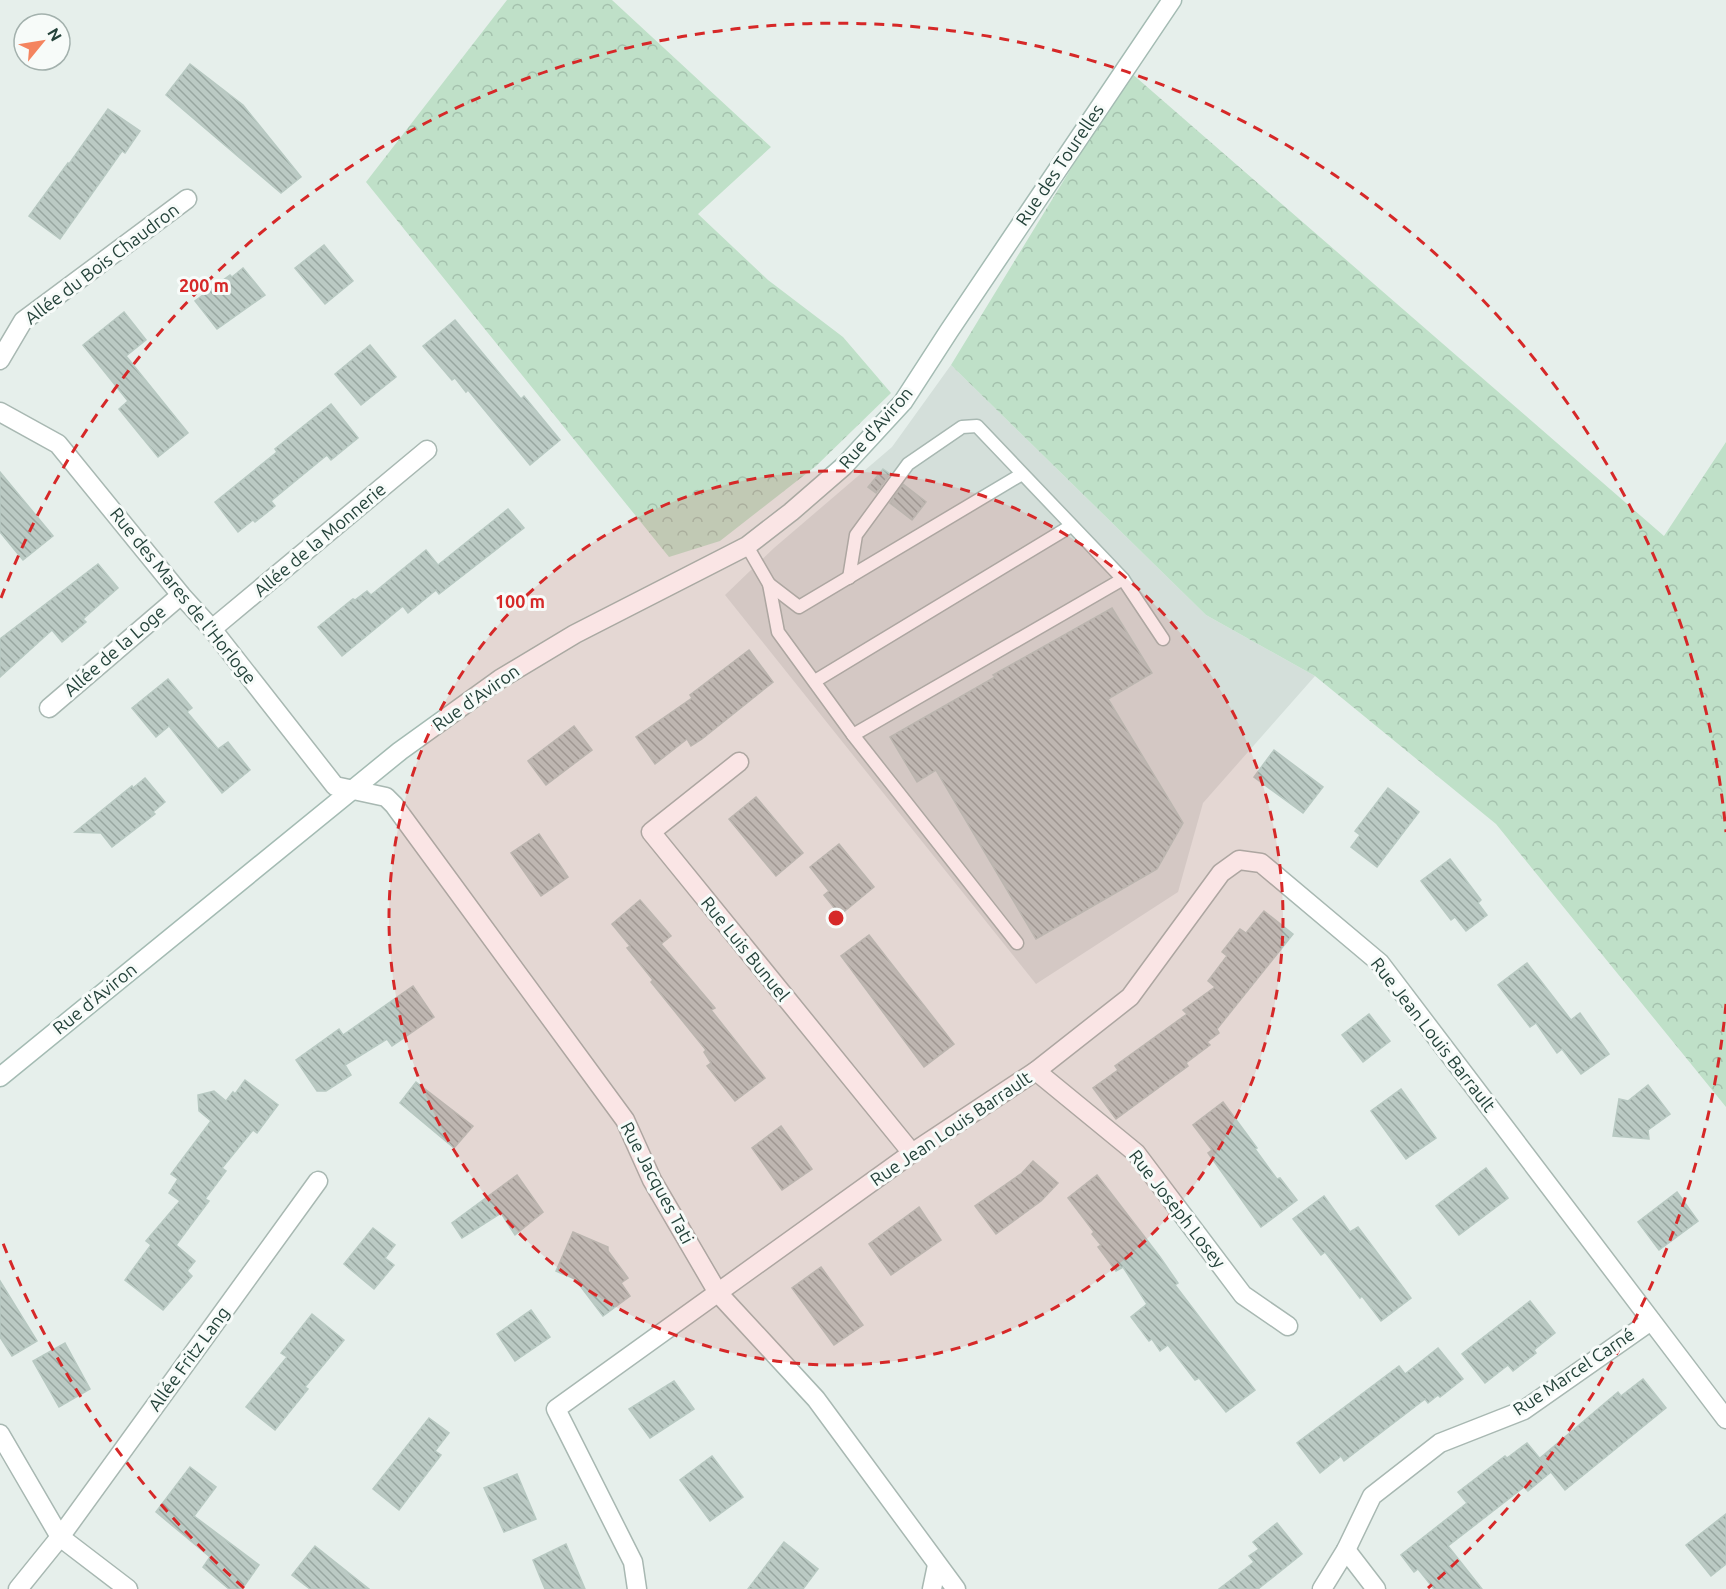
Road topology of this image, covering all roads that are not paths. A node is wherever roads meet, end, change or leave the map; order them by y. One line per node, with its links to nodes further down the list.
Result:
1 (1172, 0): 3 (street, Rue des Tourelles)
2 (187, 200): 4 (street, Allée du Bois Chaudron)
3 (949, 331): 9 (street, Rue d'Aviron)
4 (0, 360)
5 (0, 412): 13 (street, Rue des Mares de l'Horloge)
6 (428, 450): 14 (street, Allée de la Monnerie)
7 (1022, 474): 8 (lane); 10 (lane); 10 (lane)
8 (1071, 526): 11 (lane); 16 (lane)
9 (747, 546): 12 (lane); 20 (street, Rue d'Aviron)
10 (849, 578): 12 (lane)
11 (1123, 579): 15 (lane); 18 (lane)
12 (769, 584): 16 (lane)
13 (181, 595): 14 (street, Rue des Mares de l'Horloge); 17 (street, Allée de la Loge)
14 (212, 629): 20 (street, Rue des Mares de l'Horloge)
15 (1163, 639)
16 (814, 681): 18 (lane)
17 (49, 708)
18 (853, 735): 21 (lane)
19 (739, 762): 24 (street, Rue Luis Bunuel)
20 (354, 791): 23 (street, Rue d'Aviron); 26 (street, Rue Jacques Tati)
21 (1017, 942)
22 (1036, 1071): 24 (street, Rue Jean Louis Barrault); 27 (street, Rue Jean Louis Barrault); 28 (street, Rue Joseph Losey)
23 (0, 1077)
24 (912, 1153): 26 (street, Rue Jean Louis Barrault)
25 (318, 1182): 31 (street, Allée Fritz Lang)
26 (718, 1293): 33 (street, Rue Jacques Tati); 36 (street, Rue Jean Louis Barrault)
27 (1651, 1321): 29 (street, Rue Jean Louis Barrault); 32 (street, Rue Marcel Carné)
28 (1288, 1326)
29 (1726, 1419)
30 (0, 1434): 31 (street)
31 (60, 1537): 34 (street, Allée Fritz Lang); 35 (street)
32 (1346, 1550): 39 (street, Rue Marcel Carné); 40 (street)
33 (937, 1565): 37 (street); 38 (street, Rue Jacques Tati)
34 (18, 1589)
35 (128, 1589)
36 (637, 1589)
37 (932, 1589)
38 (956, 1589)
39 (1322, 1589)
40 (1376, 1589)

